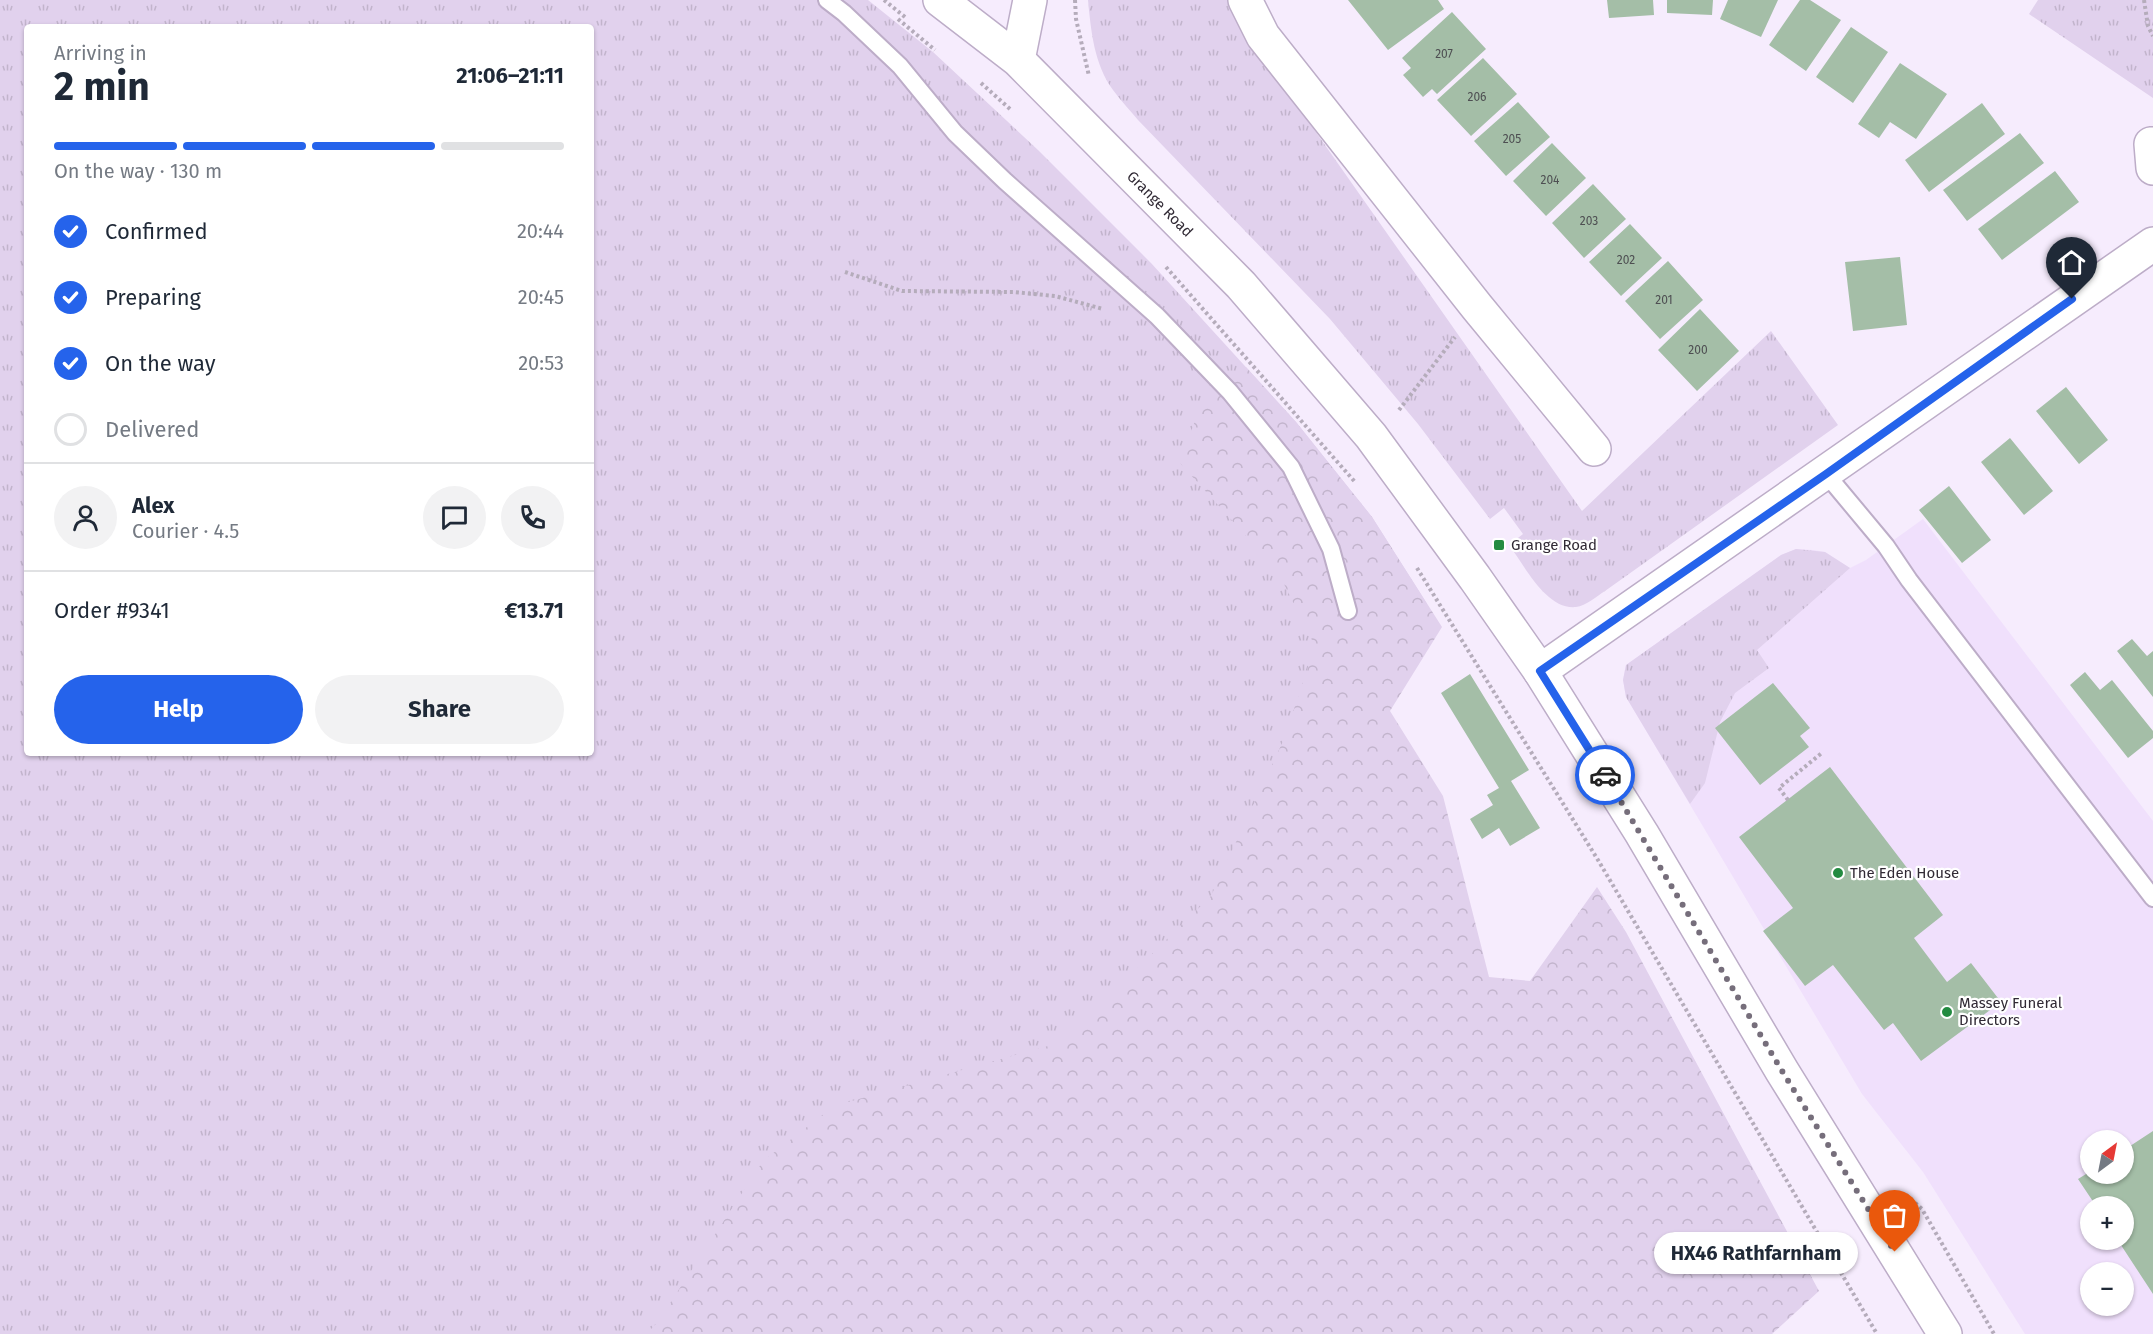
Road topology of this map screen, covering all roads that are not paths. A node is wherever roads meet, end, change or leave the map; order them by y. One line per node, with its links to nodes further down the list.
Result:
1 (827, 0): 9 (lane)
2 (940, 0): 5 (main road, Grange Road)
3 (1030, 0): 5 (main road)
4 (1245, 0): 7 (main road)
5 (1017, 60): 10 (main road, Grange Road)
6 (2153, 244): 8 (main road)
7 (1594, 449)
8 (1826, 474): 10 (main road); 11 (lane)
9 (1348, 611)
10 (1540, 671): 12 (main road, Grange Road)
11 (2153, 898)
12 (1945, 1334)

